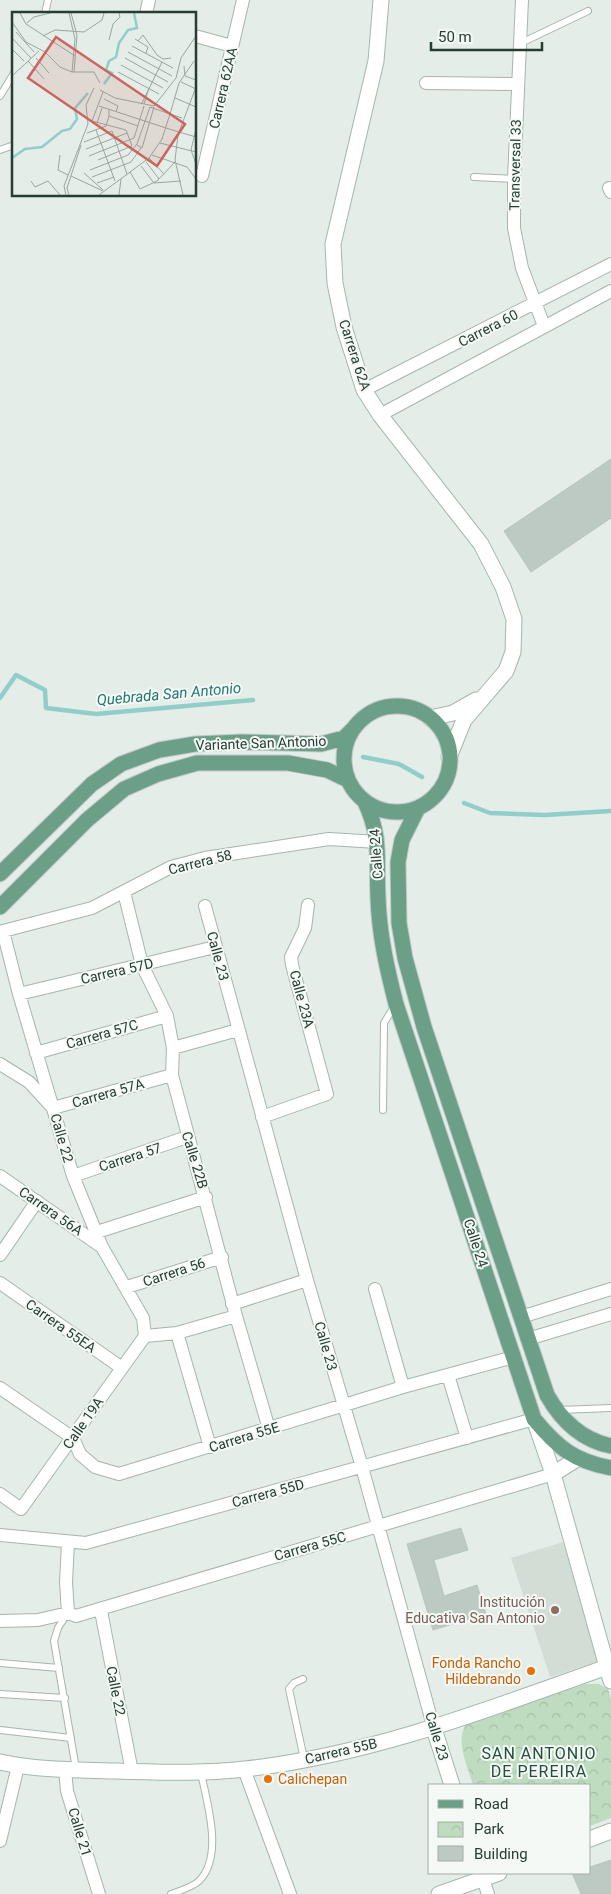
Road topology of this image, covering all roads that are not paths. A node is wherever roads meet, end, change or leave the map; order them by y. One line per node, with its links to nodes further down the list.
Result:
1 (243, 0): 7 (street, Carrera 62AA)
2 (380, 0): 21 (street, Carrera 62A)
3 (522, 0): 6 (street, Transversal 33)
4 (588, 11): 6 (lane)
5 (196, 36): 7 (street)
6 (521, 43): 10 (street, Transversal 33)
7 (232, 46): 14 (street, Carrera 62AA)
8 (12, 76): 11 (lane)
9 (426, 83): 10 (street)
10 (518, 84): 16 (street, Transversal 33)
11 (0, 96)
12 (12, 146): 13 (lane)
13 (0, 150)
14 (202, 176)
15 (474, 177): 16 (lane)
16 (514, 179): 19 (street, Transversal 33)
17 (611, 264): 19 (street, Carrera 60)
18 (611, 292): 20 (street, Carrera 60)
19 (534, 304): 20 (street, Transversal 33); 21 (street, Carrera 60)
20 (544, 326): 22 (street, Carrera 60)
21 (364, 390): 22 (street, Carrera 62A)
22 (380, 415): 23 (street, Carrera 62A)
23 (488, 693): 24 (street, Carrera 62A); 26 (street, Carrera 62A)
24 (430, 718): 25 (main road, Variante San Antonio); 26 (main road, Variante San Antonio)
25 (353, 729): 27 (main road, Variante San Antonio); 31 (main road, Variante San Antonio)
26 (450, 757): 29 (main road)
27 (348, 780): 28 (main road, Variante San Antonio); 35 (main road, Variante San Antonio)
28 (365, 802): 29 (main road); 30 (main road, Calle 24)
29 (418, 808): 66 (main road, Calle 24)
30 (378, 842): 32 (street, Carrera 58); 40 (main road, Calle 24)
31 (0, 874)
32 (124, 892): 36 (street, Carrera 58); 38 (street, Calle 22B)
33 (308, 905): 49 (street, Calle 23A)
34 (204, 906): 37 (street, Calle 23)
35 (0, 907)
36 (3, 931): 39 (street, Calle 22)
37 (215, 947): 38 (street, Carrera 57D); 42 (street, Calle 23)
38 (142, 965): 39 (street, Carrera 57D); 41 (street, Calle 22B)
39 (18, 994): 44 (street, Calle 22)
40 (396, 1004): 48 (lane); 70 (main road, Calle 24)
41 (167, 1016): 43 (street, Calle 22B); 44 (street, Carrera 57C)
42 (238, 1030): 43 (street); 49 (street, Calle 23)
43 (173, 1048): 46 (street, Calle 22B)
44 (36, 1053): 47 (street, Calle 22)
45 (0, 1064): 47 (street, Carrera 57A)
46 (172, 1075): 47 (street, Carrera 57A); 50 (street, Calle 22B)
47 (54, 1108): 52 (street, Calle 22)
48 (382, 1110)
49 (262, 1117): 59 (street, Calle 23)
50 (187, 1137): 52 (street, Carrera 57); 53 (street, Calle 22B)
51 (0, 1176): 54 (street, Carrera 56A)
52 (73, 1176): 55 (street, Calle 22)
53 (206, 1197): 55 (street, Carrera 56A); 58 (street, Calle 22B)
54 (37, 1201): 56 (street, Carrera 56A); 57 (street)
55 (97, 1232): 56 (street, Calle 22)
56 (102, 1247): 61 (street, Calle 22)
57 (0, 1255)
58 (222, 1257): 61 (street, Carrera 56); 64 (street, Calle 22B)
59 (307, 1280): 64 (street); 75 (street, Calle 23)
60 (0, 1284): 71 (street, Carrera 55EA)
61 (127, 1287): 68 (street, Calle 22)
62 (375, 1289): 73 (street)
63 (611, 1289): 66 (street)
64 (234, 1310): 67 (street); 79 (street, Calle 22B)
65 (611, 1314): 69 (street)
66 (521, 1318): 69 (main road, Calle 24)
67 (177, 1333): 68 (street); 83 (street)
68 (145, 1336): 71 (street, Calle 19A)
69 (528, 1338): 77 (main road, Calle 24)
70 (514, 1357): 72 (street, Carrera 55E); 78 (main road, Calle 24)
71 (122, 1368): 80 (street, Calle 19A)
72 (448, 1375): 73 (street, Carrera 55E); 81 (street)
73 (404, 1387): 75 (street, Carrera 55E)
74 (0, 1388): 80 (street, Carrera 55E)
75 (344, 1406): 79 (street, Carrera 55E); 85 (street, Calle 23)
76 (611, 1408): 77 (lane)
77 (556, 1410): 82 (main road)
78 (534, 1419): 81 (street, Carrera 55D); 84 (main road); 87 (street, Calle 24)
79 (269, 1429): 83 (street, Carrera 55E)
80 (73, 1438): 83 (street, Carrera 55E); 88 (street, Calle 19A)
81 (467, 1438): 85 (street, Carrera 55D)
82 (611, 1446)
83 (210, 1447)
84 (577, 1459): 86 (main road); 87 (street)
85 (362, 1467): 89 (street, Calle 23); 91 (street, Carrera 55D)
86 (611, 1468)
87 (553, 1474): 89 (street, Carrera 55C); 97 (street, Calle 24)
88 (0, 1494)
89 (378, 1527): 92 (street, Carrera 55C); 101 (street, Calle 23)
90 (0, 1535): 91 (street, Carrera 55D)
91 (68, 1543): 93 (street)
92 (101, 1611): 93 (street, Carrera 55C); 109 (street, Calle 22)
93 (68, 1613): 94 (street, Carrera 55C); 96 (lane)
94 (0, 1621)
95 (0, 1663): 96 (lane)
96 (59, 1668): 100 (lane)
97 (610, 1672): 101 (street, Carrera 55B)
98 (303, 1679): 104 (lane)
99 (0, 1694): 100 (lane)
100 (65, 1698): 103 (lane)
101 (434, 1729): 104 (street, Carrera 55B); 111 (street, Calle 23)
102 (0, 1730): 103 (lane)
103 (72, 1738): 107 (lane)
104 (304, 1760): 108 (street, Carrera 55B)
105 (0, 1762): 106 (street, Carrera 55B)
106 (18, 1766): 107 (street, Carrera 55B); 114 (street)
107 (71, 1770): 109 (street, Carrera 55B); 116 (street, Calle 21)
108 (244, 1770): 110 (street, Carrera 55B); 118 (street)
109 (132, 1772): 110 (street, Carrera 55B)
110 (201, 1772): 117 (lane)
111 (452, 1784)
112 (611, 1831): 113 (street)
113 (591, 1839)
114 (0, 1841)
115 (482, 1876): 119 (street); 120 (street)
116 (99, 1894)
117 (171, 1894)
118 (290, 1894)
119 (439, 1894)
120 (488, 1894)

